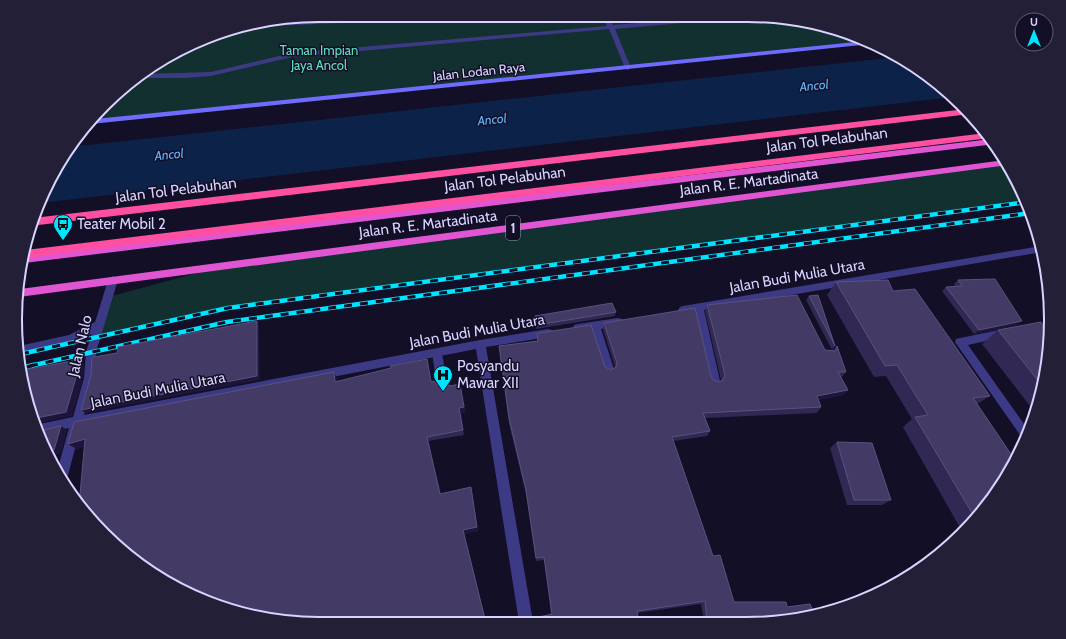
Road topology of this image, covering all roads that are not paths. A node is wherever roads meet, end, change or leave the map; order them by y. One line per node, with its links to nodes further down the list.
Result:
1 (609, 22): 3 (street)
2 (669, 22): 3 (street)
3 (611, 27): 5 (street); 6 (street)
4 (858, 44): 5 (main road, Jalan Lodan Raya)
5 (628, 68): 8 (main road, Jalan Lodan Raya)
6 (148, 76)
7 (961, 113): 12 (highway, Jalan Tol Pelabuhan)
8 (97, 121)
9 (982, 137): 14 (highway, Jalan Tol Pelabuhan / 1)
10 (986, 143): 15 (highway, Jalan R. E. Martadinata / 1)
11 (1000, 164): 16 (highway, Jalan R. E. Martadinata / 1)
12 (39, 221)
13 (1036, 250): 18 (street, Jalan Budi Mulia Utara)
14 (30, 254)
15 (29, 259)
16 (113, 280): 17 (highway, Jalan R. E. Martadinata / 1); 21 (street, Jalan Nalo)
17 (24, 292)
18 (698, 308): 19 (street, Jalan Budi Mulia Utara); 28 (street)
19 (676, 312)
20 (632, 319): 22 (street, Jalan Budi Mulia Utara)
21 (99, 324): 25 (street); 30 (street, Jalan Nalo)
22 (595, 326): 24 (street, Jalan Budi Mulia Utara); 27 (street)
23 (1013, 331): 32 (street)
24 (480, 344): 26 (street, Jalan Budi Mulia Utara); 34 (street)
25 (24, 349)
26 (437, 353): 29 (street); 30 (street, Jalan Budi Mulia Utara)
27 (609, 369)
28 (715, 380)
29 (442, 385)
30 (78, 420): 31 (street, Jalan Budi Mulia Utara); 33 (street, Jalan Nalo)
31 (43, 428)
32 (1022, 430)
33 (63, 470)
34 (525, 617)

